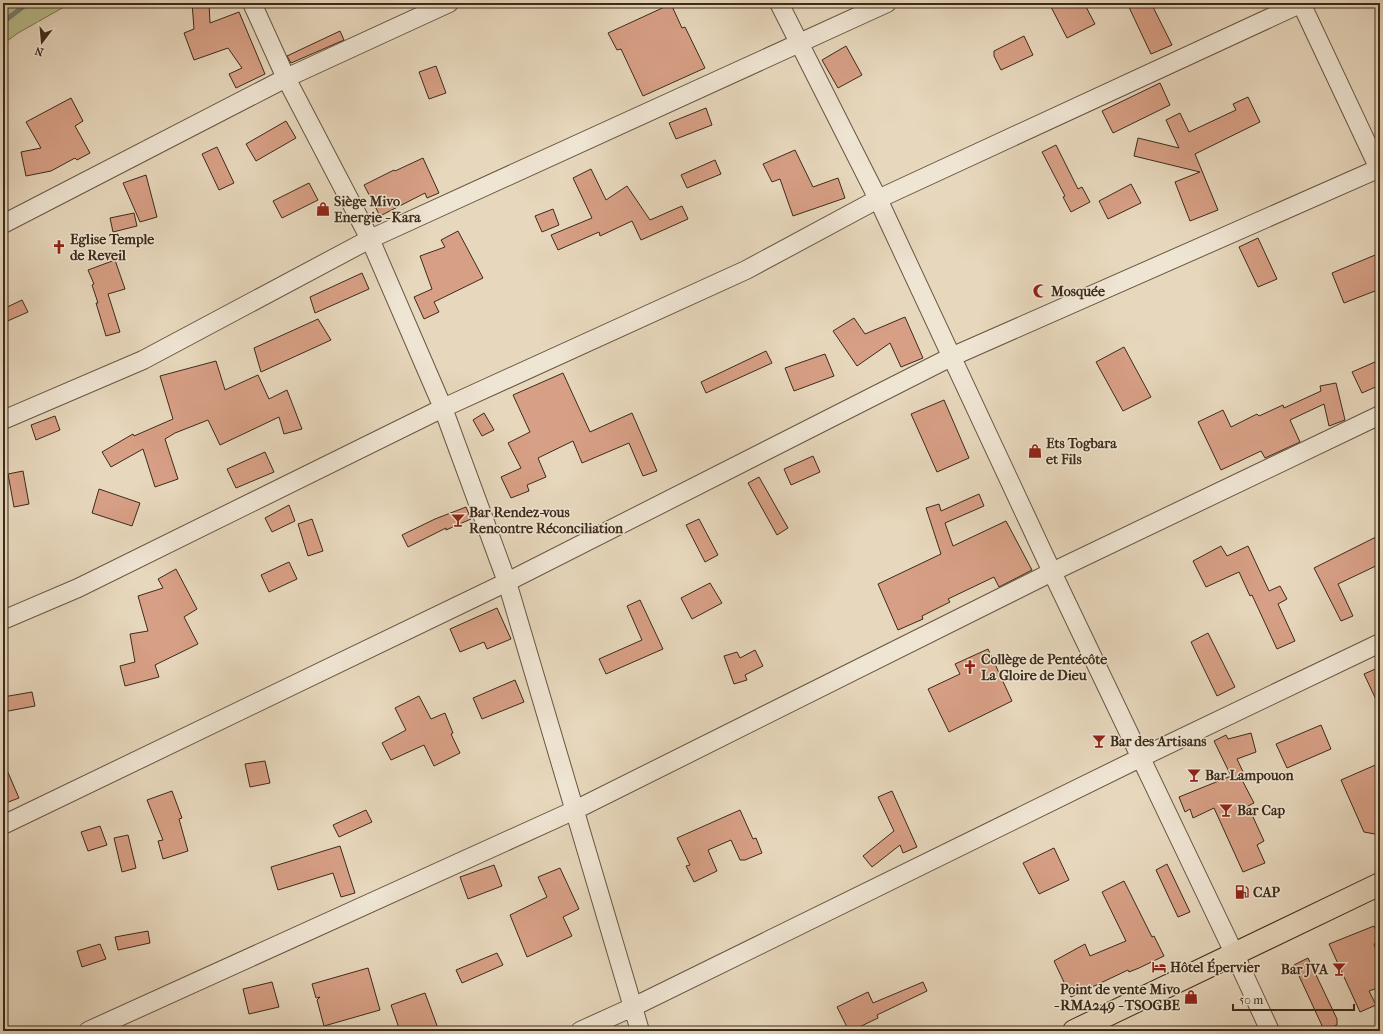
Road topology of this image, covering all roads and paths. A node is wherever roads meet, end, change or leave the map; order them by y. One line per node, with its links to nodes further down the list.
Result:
1 (252, 3): 7 (street)
2 (449, 3): 7 (street)
3 (778, 3): 6 (street)
4 (887, 3): 6 (street)
5 (1301, 3): 8 (street); 9 (street)
6 (798, 45): 9 (street); 11 (street)
7 (286, 78): 10 (street); 11 (street)
8 (1380, 169): 12 (street)
9 (878, 199): 12 (street); 13 (street)
10 (3, 224)
11 (370, 239): 13 (street); 15 (street)
12 (951, 357): 16 (street); 17 (street)
13 (443, 408): 17 (street); 18 (street)
14 (1380, 415): 16 (street)
15 (3, 420)
16 (1052, 572): 20 (street); 21 (street)
17 (507, 582): 21 (street); 22 (street)
18 (3, 620)
19 (1380, 643): 20 (street)
20 (1140, 758): 24 (street); 25 (street)
21 (575, 810): 25 (street); 26 (street)
22 (3, 825)
23 (1380, 884): 24 (main road)
24 (1235, 954): 29 (main road); 30 (street)
25 (633, 1007): 27 (street); 28 (street)
26 (88, 1031)
27 (580, 1031)
28 (640, 1031)
29 (1074, 1031)
30 (1270, 1031)

